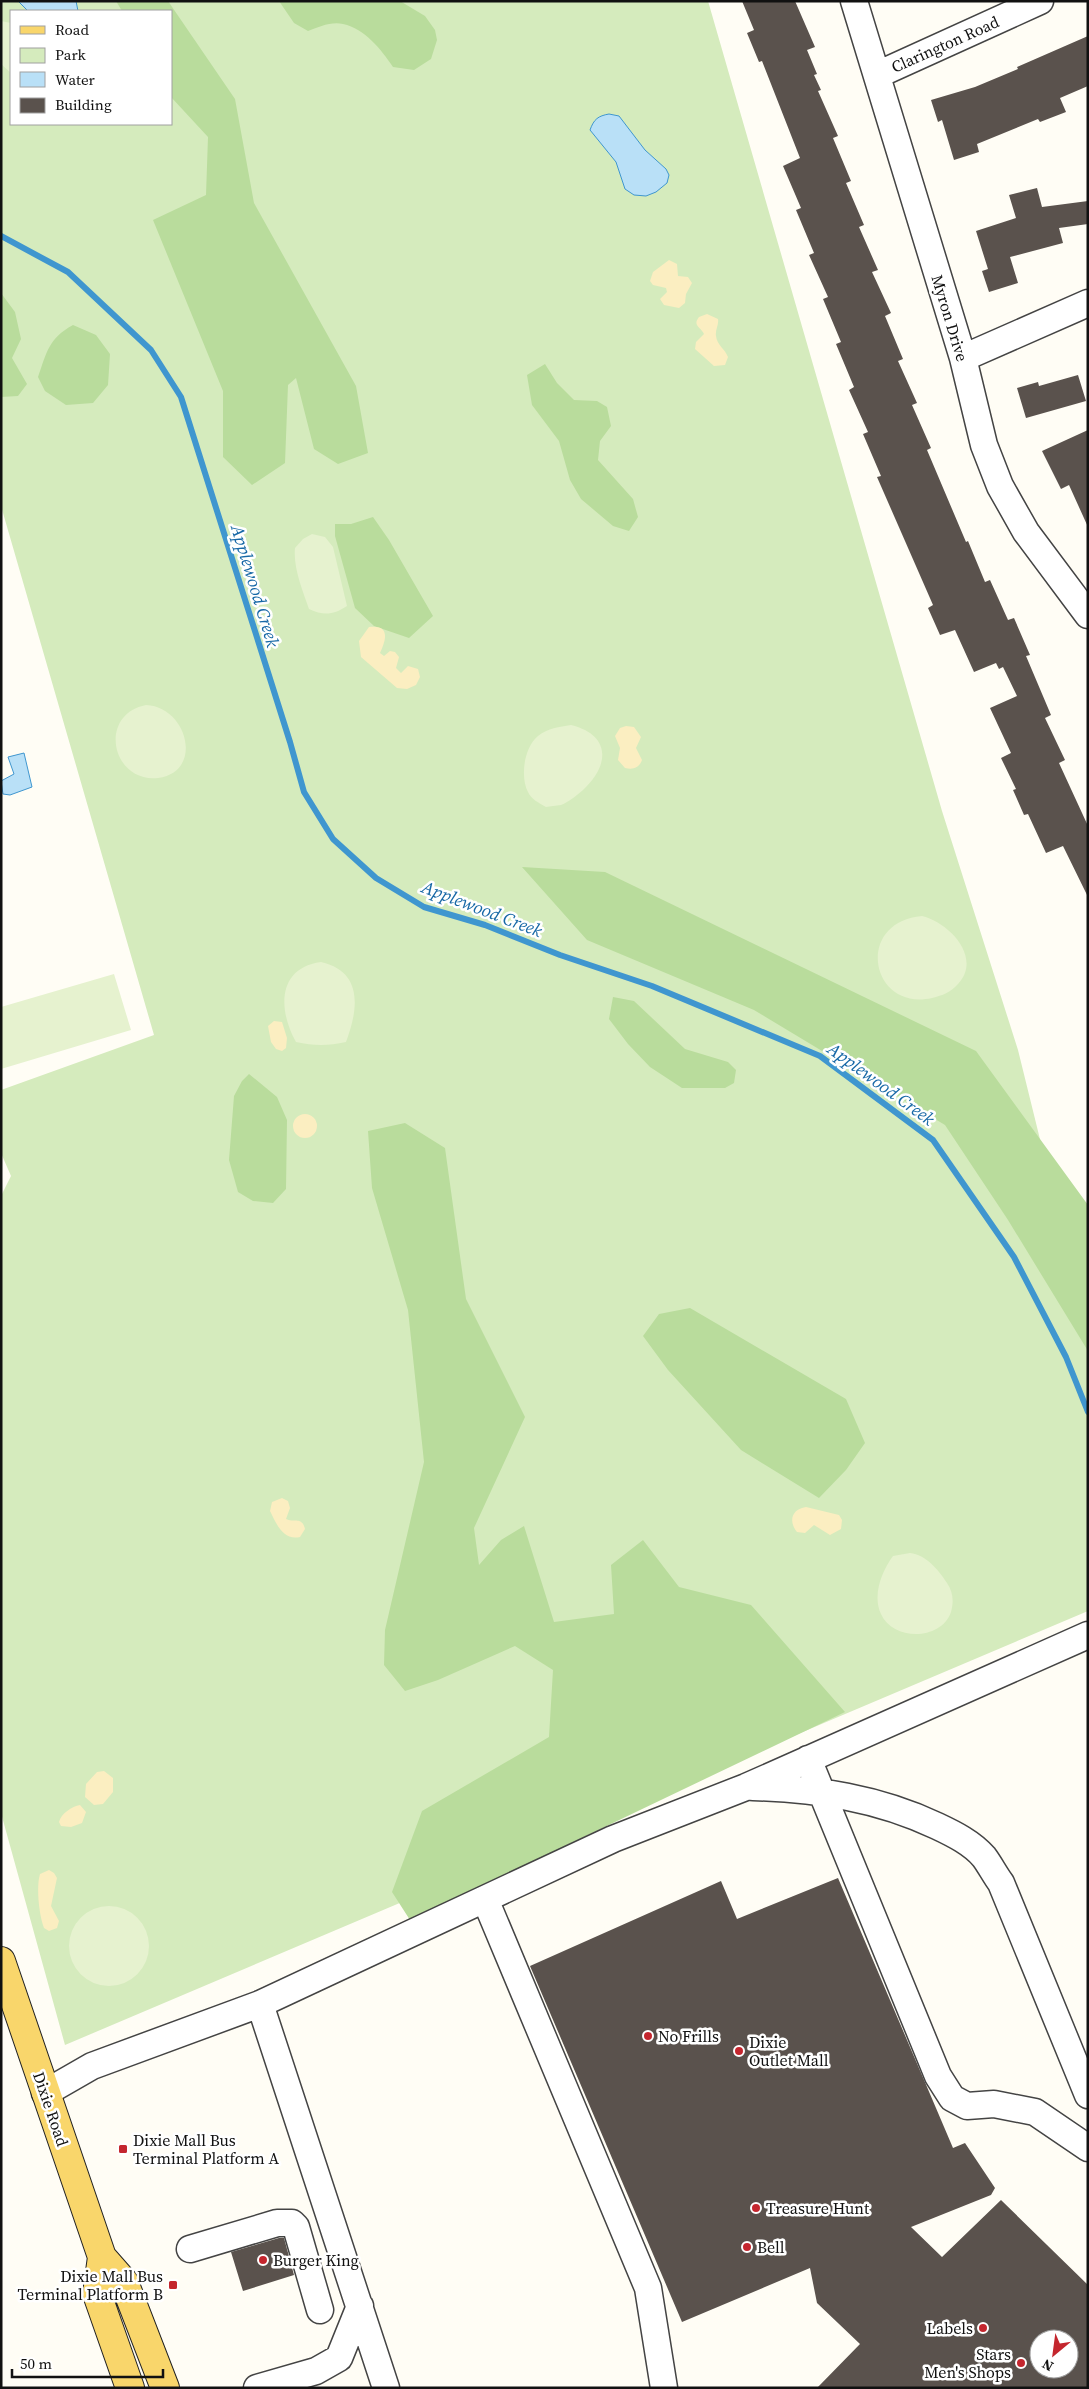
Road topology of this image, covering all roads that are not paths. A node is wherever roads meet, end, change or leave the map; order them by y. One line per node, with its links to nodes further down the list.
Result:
1 (854, 1): 3 (street, Myron Drive)
2 (1040, 1): 3 (street, Clarington Road)
3 (877, 75): 5 (street, Myron Drive)
4 (1088, 304): 5 (street)
5 (963, 358): 6 (street, Myron Drive)
6 (1088, 615)
7 (1088, 1635): 8 (street)
8 (808, 1759): 9 (street); 10 (street)
9 (746, 1787): 10 (street); 11 (street)
10 (822, 1792): 15 (street); 16 (street)
11 (485, 1899): 13 (street); 25 (street)
12 (1, 1961): 14 (main road, Dixie Road)
13 (260, 2004): 14 (street); 19 (street)
14 (45, 2093): 18 (main road, Dixie Road)
15 (1088, 2095)
16 (1088, 2148)
17 (190, 2249): 20 (street)
18 (102, 2257): 21 (main road, Dixie Road); 22 (main road, Dixie Road)
19 (360, 2306): 23 (street); 24 (street)
20 (320, 2310)
21 (130, 2388)
22 (165, 2388)
23 (257, 2388)
24 (386, 2388)
25 (664, 2388)

